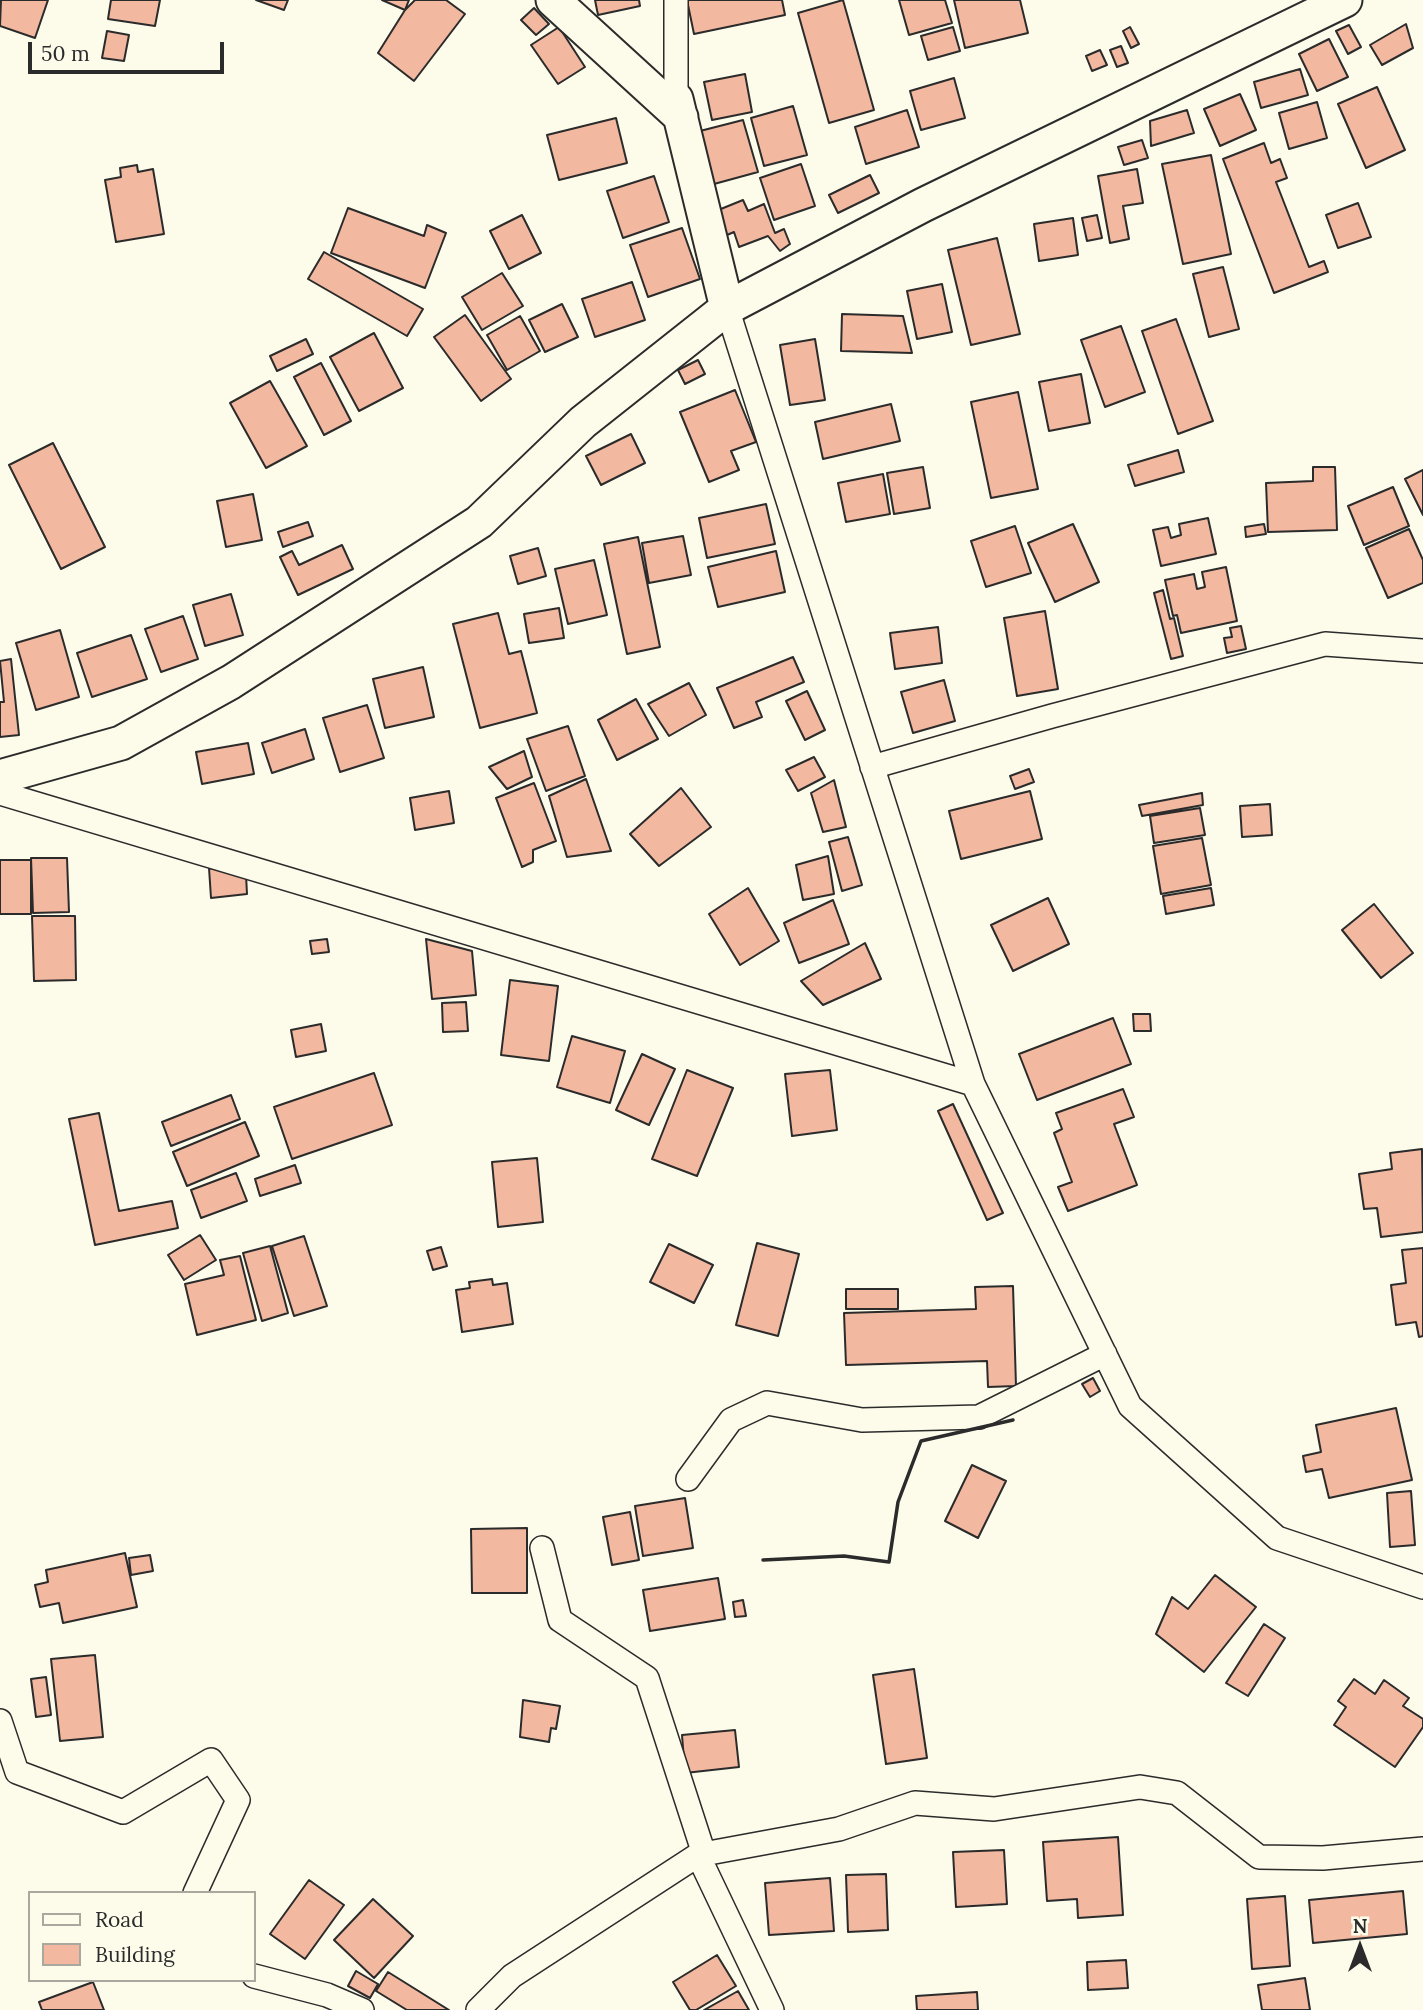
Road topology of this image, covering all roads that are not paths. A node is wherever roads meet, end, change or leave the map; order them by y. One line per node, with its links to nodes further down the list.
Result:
1 (553, 0): 4 (main road)
2 (676, 0): 4 (street)
3 (1345, 0): 5 (main road)
4 (678, 108): 5 (main road)
5 (726, 308): 7 (street); 8 (main road)
6 (1423, 651): 7 (street)
7 (872, 767): 10 (street)
8 (0, 777)
9 (0, 793): 10 (street)
10 (973, 1084): 11 (street)
11 (1105, 1354): 12 (street); 14 (street)
12 (688, 1479)
13 (542, 1548): 17 (street)
14 (1423, 1587)
15 (0, 1721): 18 (street)
16 (1423, 1849): 17 (street)
17 (701, 1855): 21 (street); 22 (street)
18 (196, 1891)
19 (256, 1977): 20 (street)
20 (362, 2010)
21 (478, 2010)
22 (772, 2010)

